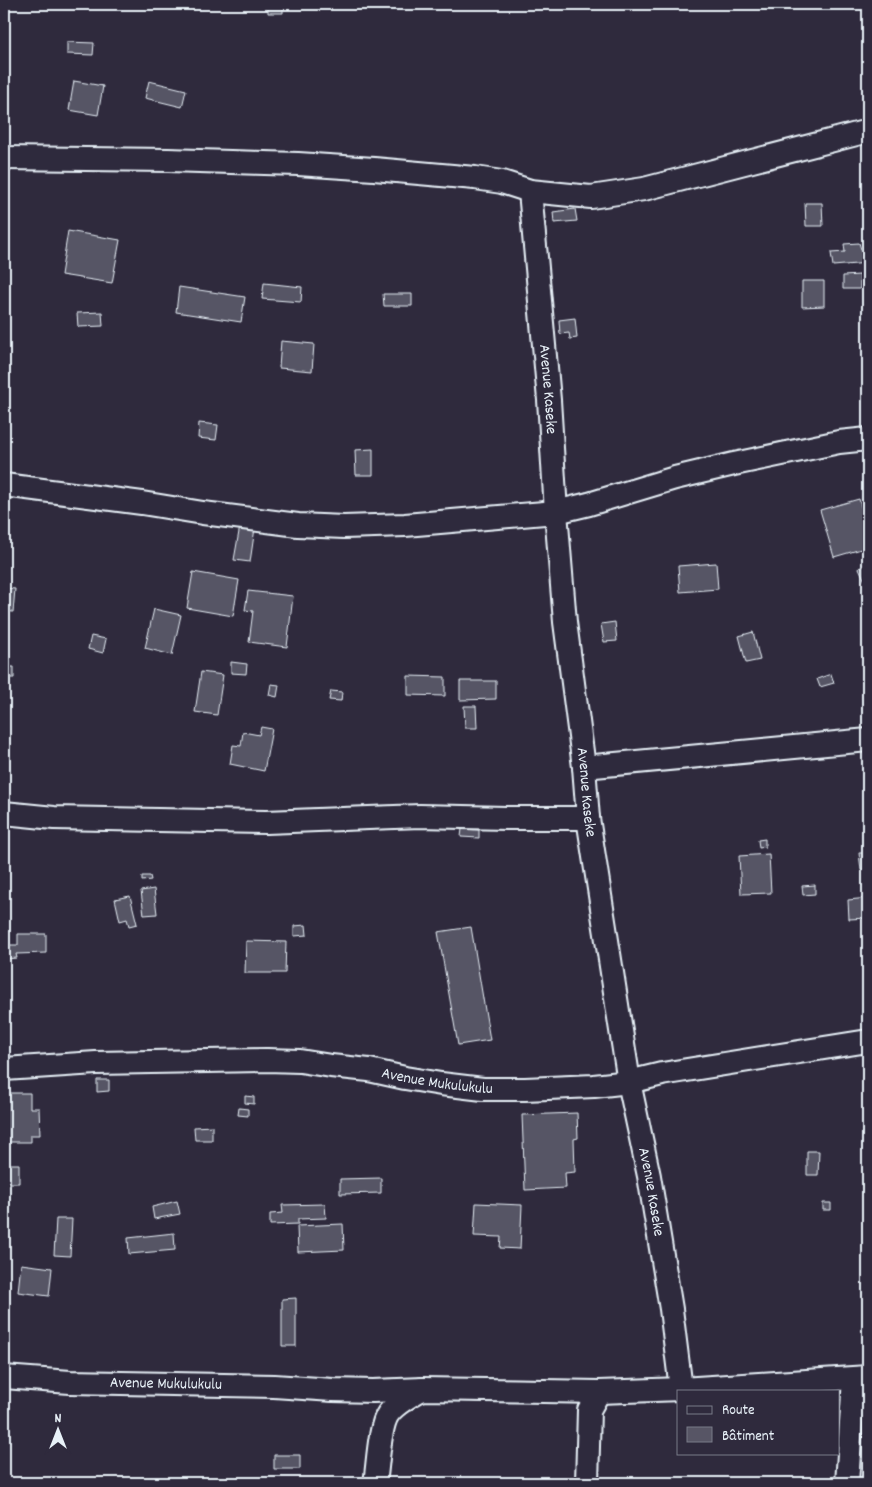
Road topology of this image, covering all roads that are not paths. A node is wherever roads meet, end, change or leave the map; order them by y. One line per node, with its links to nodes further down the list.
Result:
1 (868, 131): 3 (street)
2 (4, 158): 3 (street)
3 (530, 190): 6 (street, Avenue Kaseke)
4 (868, 439): 6 (street)
5 (4, 485): 6 (street)
6 (556, 512): 8 (street, Avenue Kaseke)
7 (868, 740): 8 (street)
8 (584, 767): 10 (street, Avenue Kaseke)
9 (4, 813): 10 (street)
10 (588, 818): 13 (street, Avenue Kaseke)
11 (868, 1040): 13 (street, Avenue Mukulukulu)
12 (4, 1069): 13 (street, Avenue Mukulukulu)
13 (629, 1082): 17 (street, Avenue Kaseke)
14 (4, 1377): 16 (street, Avenue Mukulukulu)
15 (861, 1378): 17 (street, Avenue Mukulukulu); 21 (street)
16 (423, 1388): 18 (street, Avenue Mukulukulu); 19 (street)
17 (681, 1389): 18 (street, Avenue Mukulukulu)
18 (599, 1392): 20 (street)
19 (375, 1483)
20 (587, 1483)
21 (847, 1483)

